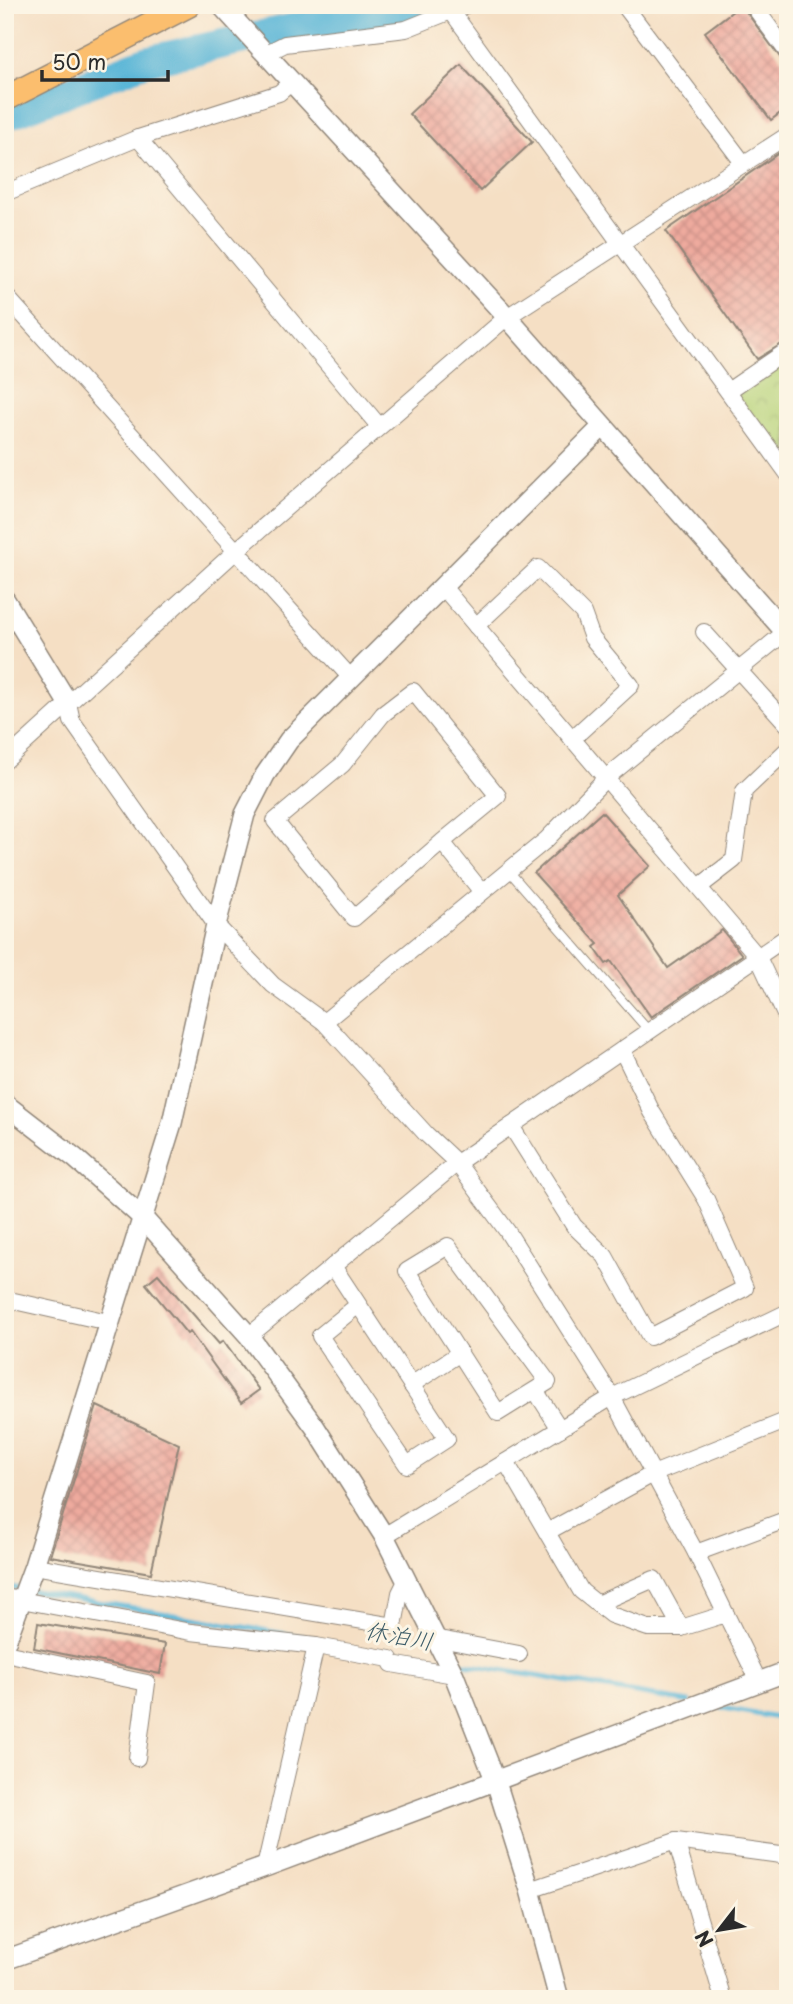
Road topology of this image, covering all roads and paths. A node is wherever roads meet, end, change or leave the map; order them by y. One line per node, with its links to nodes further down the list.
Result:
1 (188, 5): 9 (main road)
2 (221, 5): 6 (street)
3 (624, 5): 12 (street)
4 (753, 5): 7 (street)
5 (459, 8): 6 (street); 14 (street)
6 (263, 49): 8 (street)
7 (788, 53)
8 (292, 82): 11 (street); 16 (street)
9 (5, 99)
10 (788, 135): 12 (street)
11 (138, 138): 13 (street); 19 (street)
12 (744, 164): 14 (street)
13 (5, 193)
14 (621, 245): 16 (street); 18 (street)
15 (5, 295): 22 (street)
16 (507, 317): 19 (street); 20 (street)
17 (788, 350): 18 (street)
18 (728, 391): 21 (street)
19 (379, 426): 22 (street)
20 (603, 426): 23 (street); 27 (street)
21 (788, 474)
22 (237, 550): 29 (street); 30 (street)
23 (443, 587): 25 (street); 29 (street)
24 (5, 600): 30 (street)
25 (476, 626): 32 (street); 32 (street)
26 (704, 632): 28 (street)
27 (787, 632): 28 (street)
28 (739, 670): 31 (street); 35 (street)
29 (351, 678): 40 (street)
30 (68, 703): 34 (street); 40 (street)
31 (788, 725)
32 (572, 739): 35 (street)
33 (788, 750): 38 (street)
34 (5, 761)
35 (606, 778): 37 (street); 38 (street)
36 (442, 842): 36 (street); 39 (street)
37 (508, 870): 39 (street); 45 (lane)
38 (699, 887): 42 (street)
39 (482, 892): 44 (street)
40 (216, 925): 44 (street); 50 (street)
41 (788, 936): 42 (street)
42 (758, 957): 43 (street); 45 (street)
43 (788, 1021)
44 (324, 1022): 49 (street)
45 (649, 1031): 46 (street)
46 (622, 1050): 48 (street); 48 (street)
47 (5, 1104): 50 (street)
48 (511, 1126): 49 (street)
49 (457, 1163): 51 (street); 60 (street)
50 (144, 1219): 55 (street); 56 (street)
51 (333, 1266): 53 (street); 56 (street)
52 (5, 1299): 55 (street)
53 (358, 1305): 58 (street); 58 (street)
54 (788, 1312): 60 (street)
55 (108, 1322): 69 (street)
56 (249, 1336): 67 (street)
57 (460, 1353): 58 (street); 59 (street); 59 (street)
58 (411, 1385)
59 (535, 1390): 62 (street)
60 (612, 1397): 62 (street); 64 (street)
61 (788, 1420): 64 (street)
62 (560, 1429): 63 (street)
63 (506, 1462): 66 (street); 67 (street)
64 (653, 1474): 66 (street); 68 (street)
65 (788, 1519): 68 (street)
66 (547, 1532): 72 (street)
67 (384, 1536): 70 (street)
68 (696, 1553): 73 (street)
69 (31, 1573): 70 (street); 71 (street)
70 (406, 1581): 75 (street)
71 (13, 1598): 76 (street); 77 (street)
72 (597, 1604): 74 (street); 74 (street)
73 (726, 1614): 74 (street); 82 (street)
74 (681, 1628)
75 (436, 1642): 79 (street); 80 (street)
76 (5, 1644)
77 (316, 1646): 80 (street); 87 (street)
78 (5, 1653): 83 (street)
79 (519, 1654)
80 (451, 1671): 84 (street)
81 (788, 1671): 82 (street)
82 (759, 1682): 84 (street)
83 (137, 1758)
84 (496, 1782): 87 (street); 88 (street)
85 (676, 1841): 86 (street); 88 (street); 91 (street)
86 (788, 1856)
87 (265, 1867): 89 (street)
88 (530, 1890): 90 (street)
89 (5, 1960)
90 (559, 1999)
91 (723, 1999)

